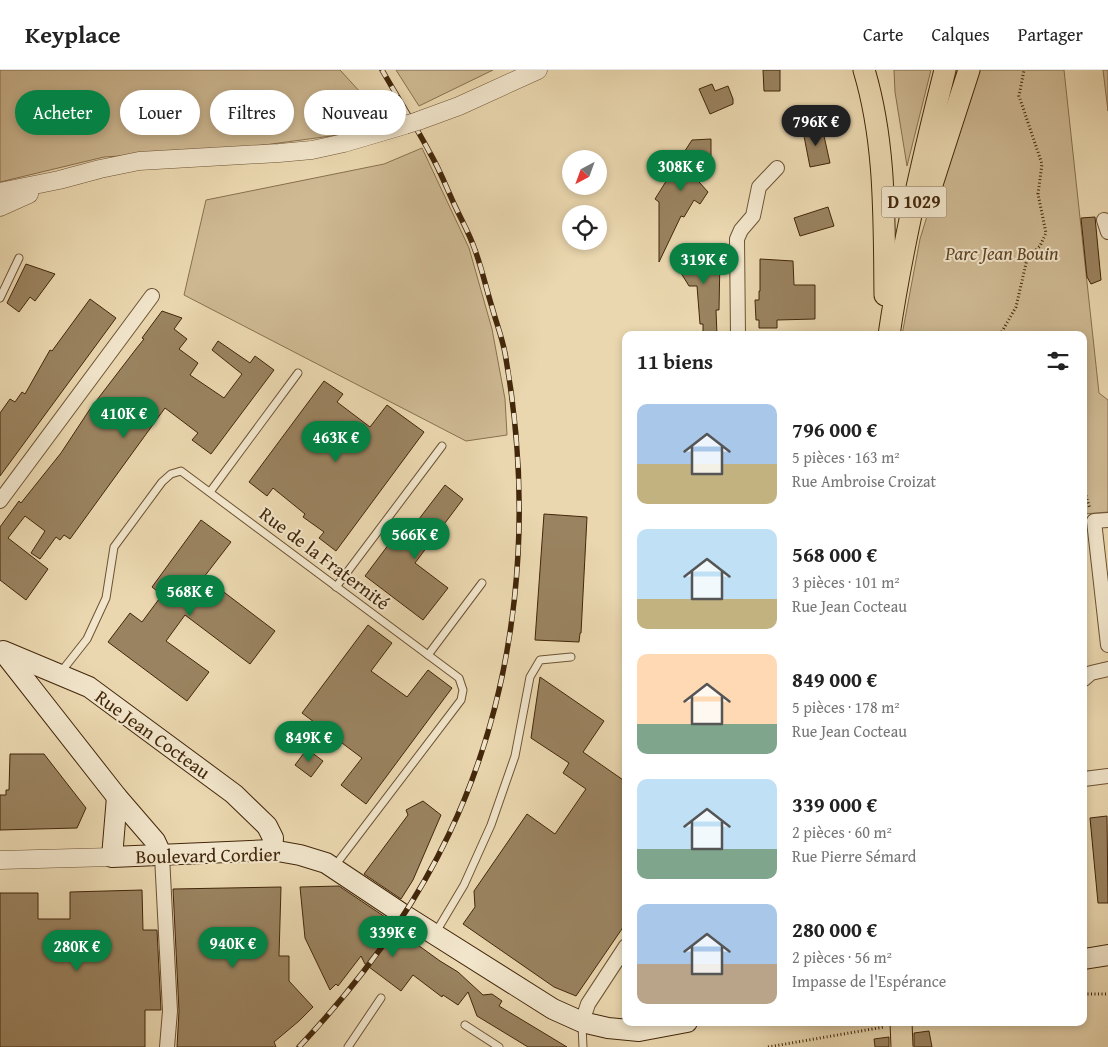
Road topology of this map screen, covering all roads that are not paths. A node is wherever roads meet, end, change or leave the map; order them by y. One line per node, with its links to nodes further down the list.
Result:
1 (538, 70): 6 (street)
2 (864, 70): 14 (main road)
3 (945, 70): 10 (main road, D 1029)
4 (968, 70): 10 (main road)
5 (777, 168): 13 (street)
6 (59, 180): 7 (street); 8 (street)
7 (0, 192)
8 (0, 207)
9 (19, 258): 12 (lane)
10 (895, 289): 15 (main road, D 1029)
11 (152, 296): 19 (street)
12 (0, 298)
13 (738, 331)
14 (887, 331)
15 (888, 331)
16 (298, 373): 18 (lane)
17 (442, 446): 22 (lane)
18 (210, 492): 22 (lane, Rue de la Fraternité); 28 (lane, Rue de la Fraternité)
19 (0, 501)
20 (1101, 521): 23 (street)
21 (482, 583): 25 (lane)
22 (336, 587): 25 (lane, Rue de la Fraternité)
23 (1108, 645)
24 (1, 651): 28 (main road, Rue Jean Cocteau); 32 (main road, Rue Jean Cocteau)
25 (428, 655): 37 (lane, Rue de la Fraternité)
26 (571, 657): 38 (lane)
27 (1108, 669): 29 (street)
28 (60, 675): 33 (main road, Rue Jean Cocteau)
29 (1087, 676)
30 (1108, 776): 31 (street)
31 (1087, 779)
32 (118, 797): 34 (main road, Rue Jean Cocteau); 35 (main road)
33 (272, 850): 34 (main road, Boulevard Cordier); 37 (main road, Boulevard Cordier)
34 (162, 856): 35 (main road, Boulevard Cordier); 47 (street)
35 (112, 857): 36 (street, Boulevard Cordier)
36 (0, 860)
37 (334, 868): 38 (main road, Boulevard Cordier)
38 (435, 935): 43 (main road, Boulevard Cordier)
39 (622, 952): 43 (street)
40 (1108, 955): 41 (main road)
41 (1087, 958)
42 (382, 998): 48 (lane)
43 (582, 1022): 45 (main road, Boulevard Cordier); 50 (lane)
44 (464, 1025): 49 (lane)
45 (666, 1026)
46 (897, 1026): 51 (main road, bridge)
47 (167, 1047)
48 (348, 1047)
49 (499, 1047)
50 (583, 1047)
51 (902, 1047)

